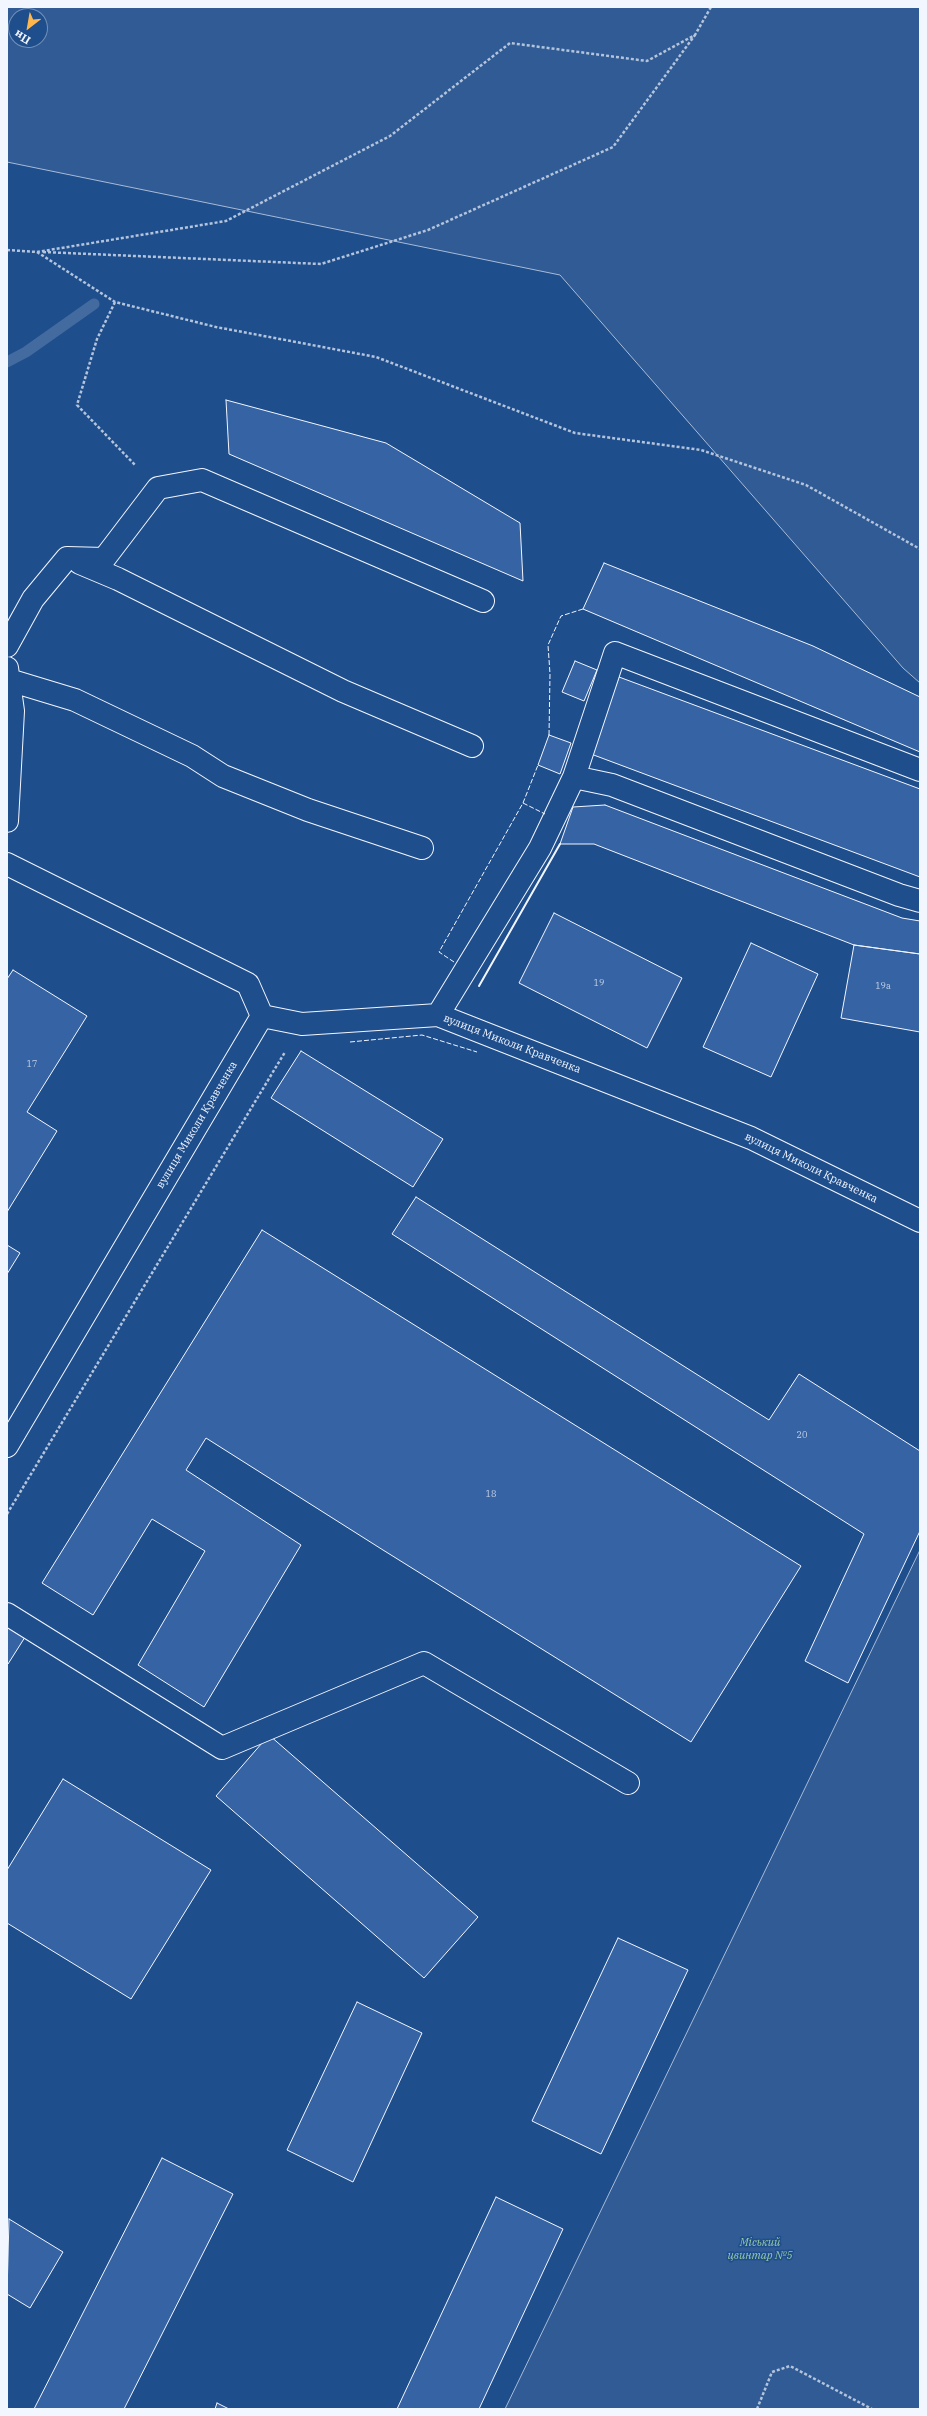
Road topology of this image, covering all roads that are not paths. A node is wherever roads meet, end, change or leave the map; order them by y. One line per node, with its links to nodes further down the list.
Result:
1 (67, 558): 2 (street); 3 (street); 5 (street)
2 (483, 601)
3 (7, 646)
4 (8, 674): 8 (street); 9 (street)
5 (472, 746)
6 (920, 770): 7 (street)
7 (574, 777): 11 (street); 12 (street)
8 (7, 821)
9 (422, 848)
10 (7, 864): 13 (street)
11 (920, 901)
12 (438, 1015): 13 (street, вулиця Миколи Кравченка); 14 (street, вулиця Миколи Кравченка)
13 (262, 1016): 15 (street, вулиця Миколи Кравченка)
14 (920, 1221)
15 (7, 1446)
16 (7, 1614): 17 (street)
17 (628, 1783)

